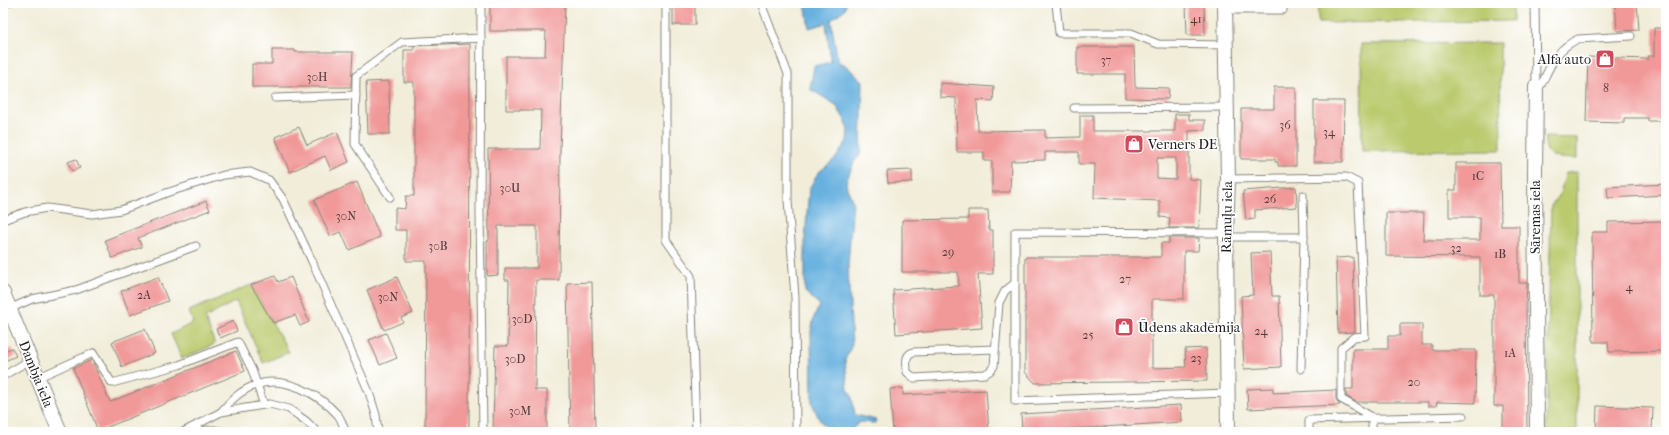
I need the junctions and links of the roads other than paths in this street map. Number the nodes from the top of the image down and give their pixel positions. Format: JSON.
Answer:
{"nodes":[{"id":1,"x":481,"y":3,"type":"edge"},
{"id":2,"x":666,"y":3,"type":"edge"},
{"id":3,"x":761,"y":3,"type":"edge"},
{"id":4,"x":1056,"y":3,"type":"edge"},
{"id":5,"x":1283,"y":3,"type":"edge"},
{"id":6,"x":1535,"y":3,"type":"edge"},
{"id":7,"x":1226,"y":7,"type":"edge"},
{"id":8,"x":1631,"y":36,"type":"dead end"},
{"id":9,"x":481,"y":38,"type":"junction"},
{"id":10,"x":1226,"y":45,"type":"junction"},
{"id":11,"x":1536,"y":86,"type":"junction"},
{"id":12,"x":356,"y":95,"type":"junction"},
{"id":13,"x":275,"y":98,"type":"dead end"},
{"id":14,"x":1227,"y":107,"type":"junction"},
{"id":15,"x":1074,"y":108,"type":"dead end"},
{"id":16,"x":1228,"y":179,"type":"junction"},
{"id":17,"x":1303,"y":196,"type":"dead end"},
{"id":18,"x":390,"y":197,"type":"dead end"},
{"id":19,"x":3,"y":220,"type":"edge"},
{"id":20,"x":1226,"y":235,"type":"junction"},
{"id":21,"x":1304,"y":237,"type":"junction"},
{"id":22,"x":196,"y":246,"type":"dead end"},
{"id":23,"x":1015,"y":283,"type":"junction"},
{"id":24,"x":3,"y":293,"type":"edge"},
{"id":25,"x":10,"y":309,"type":"junction"},
{"id":26,"x":995,"y":350,"type":"junction"},
{"id":27,"x":30,"y":360,"type":"junction"},
{"id":28,"x":1301,"y":369,"type":"dead end"},
{"id":29,"x":3,"y":376,"type":"edge"},
{"id":30,"x":37,"y":378,"type":"junction"},
{"id":31,"x":257,"y":384,"type":"junction"},
{"id":32,"x":1227,"y":393,"type":"junction"},
{"id":33,"x":264,"y":405,"type":"junction"},
{"id":34,"x":221,"y":412,"type":"junction"},
{"id":35,"x":1463,"y":416,"type":"dead end"},
{"id":36,"x":1372,"y":418,"type":"junction"},
{"id":37,"x":185,"y":431,"type":"edge"},
{"id":38,"x":60,"y":432,"type":"edge"},
{"id":39,"x":224,"y":432,"type":"edge"},
{"id":40,"x":317,"y":432,"type":"edge"},
{"id":41,"x":346,"y":432,"type":"edge"},
{"id":42,"x":378,"y":432,"type":"edge"},
{"id":43,"x":483,"y":432,"type":"edge"},
{"id":44,"x":696,"y":432,"type":"edge"},
{"id":45,"x":796,"y":432,"type":"edge"},
{"id":46,"x":1228,"y":432,"type":"edge"},
{"id":47,"x":1309,"y":432,"type":"edge"},
{"id":48,"x":1372,"y":432,"type":"edge"},
{"id":49,"x":1537,"y":432,"type":"edge"}],
"edges":[{"from":1,"to":9,"type":"lane"},
{"from":2,"to":44,"type":"lane"},
{"from":3,"to":45,"type":"lane"},
{"from":4,"to":10,"type":"lane"},
{"from":5,"to":7,"type":"lane"},
{"from":6,"to":11,"type":"lane","name":"Sāremas iela"},
{"from":7,"to":10,"type":"street","name":"Rāmuļu iela"},
{"from":8,"to":11,"type":"lane"},
{"from":9,"to":12,"type":"lane"},
{"from":9,"to":43,"type":"lane"},
{"from":10,"to":14,"type":"street","name":"Rāmuļu iela"},
{"from":11,"to":49,"type":"street","name":"Sāremas iela"},
{"from":12,"to":13,"type":"lane"},
{"from":12,"to":18,"type":"lane"},
{"from":14,"to":15,"type":"lane"},
{"from":14,"to":16,"type":"street","name":"Rāmuļu iela"},
{"from":16,"to":20,"type":"street","name":"Rāmuļu iela"},
{"from":16,"to":36,"type":"lane"},
{"from":17,"to":21,"type":"lane"},
{"from":19,"to":42,"type":"lane"},
{"from":20,"to":21,"type":"lane"},
{"from":20,"to":23,"type":"lane"},
{"from":20,"to":32,"type":"street","name":"Rāmuļu iela"},
{"from":21,"to":28,"type":"lane"},
{"from":22,"to":25,"type":"lane"},
{"from":23,"to":26,"type":"lane"},
{"from":23,"to":32,"type":"lane"},
{"from":24,"to":25,"type":"street","name":"Dambja iela"},
{"from":25,"to":27,"type":"street","name":"Dambja iela"},
{"from":26,"to":26,"type":"lane"},
{"from":27,"to":29,"type":"lane"},
{"from":27,"to":30,"type":"street","name":"Dambja iela"},
{"from":30,"to":31,"type":"lane"},
{"from":30,"to":38,"type":"street","name":"Dambja iela"},
{"from":31,"to":33,"type":"lane"},
{"from":31,"to":34,"type":"lane"},
{"from":31,"to":41,"type":"lane"},
{"from":32,"to":46,"type":"street","name":"Rāmuļu iela"},
{"from":33,"to":34,"type":"lane"},
{"from":33,"to":40,"type":"lane"},
{"from":34,"to":37,"type":"lane"},
{"from":35,"to":36,"type":"lane"},
{"from":36,"to":47,"type":"lane"},
{"from":36,"to":48,"type":"lane"},
{"from":37,"to":39,"type":"lane"}]}
